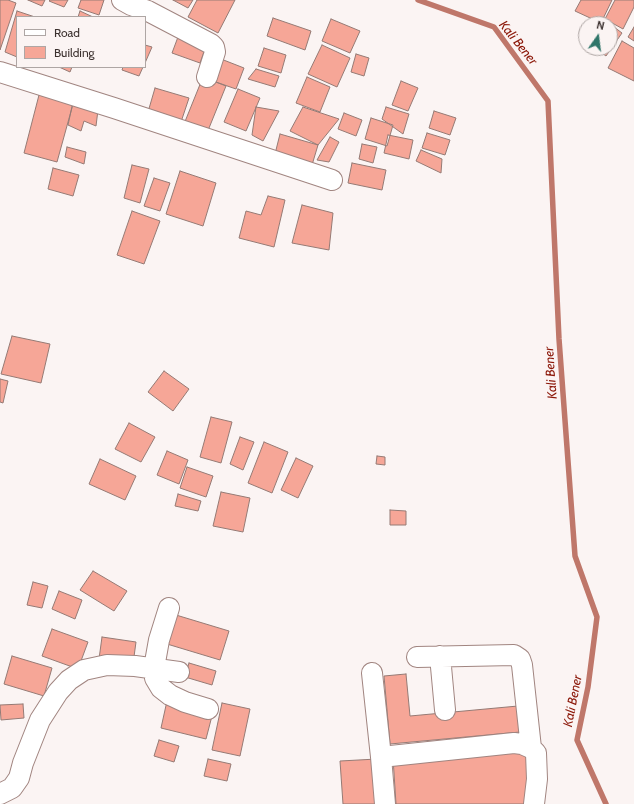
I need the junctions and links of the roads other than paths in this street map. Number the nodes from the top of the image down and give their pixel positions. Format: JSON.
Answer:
{"nodes":[{"id":1,"x":122,"y":0,"type":"edge"},
{"id":2,"x":0,"y":72,"type":"edge"},
{"id":3,"x":207,"y":77,"type":"dead end"},
{"id":4,"x":332,"y":180,"type":"dead end"},
{"id":5,"x":169,"y":608,"type":"dead end"},
{"id":6,"x":440,"y":656,"type":"junction"},
{"id":7,"x":417,"y":657,"type":"dead end"},
{"id":8,"x":154,"y":668,"type":"junction"},
{"id":9,"x":179,"y":672,"type":"dead end"},
{"id":10,"x":372,"y":673,"type":"dead end"},
{"id":11,"x":208,"y":709,"type":"dead end"},
{"id":12,"x":445,"y":710,"type":"dead end"},
{"id":13,"x":531,"y":748,"type":"junction"},
{"id":14,"x":381,"y":757,"type":"junction"},
{"id":15,"x":0,"y":794,"type":"edge"},
{"id":16,"x":384,"y":804,"type":"edge"},
{"id":17,"x":534,"y":804,"type":"edge"}],
"edges":[{"from":1,"to":3,"type":"street"},
{"from":2,"to":4,"type":"street"},
{"from":5,"to":8,"type":"street"},
{"from":6,"to":7,"type":"street"},
{"from":6,"to":12,"type":"street"},
{"from":6,"to":13,"type":"street"},
{"from":8,"to":9,"type":"street"},
{"from":8,"to":11,"type":"street"},
{"from":8,"to":15,"type":"street"},
{"from":10,"to":14,"type":"street"},
{"from":13,"to":14,"type":"street"},
{"from":13,"to":17,"type":"street"},
{"from":14,"to":16,"type":"street"}]}
